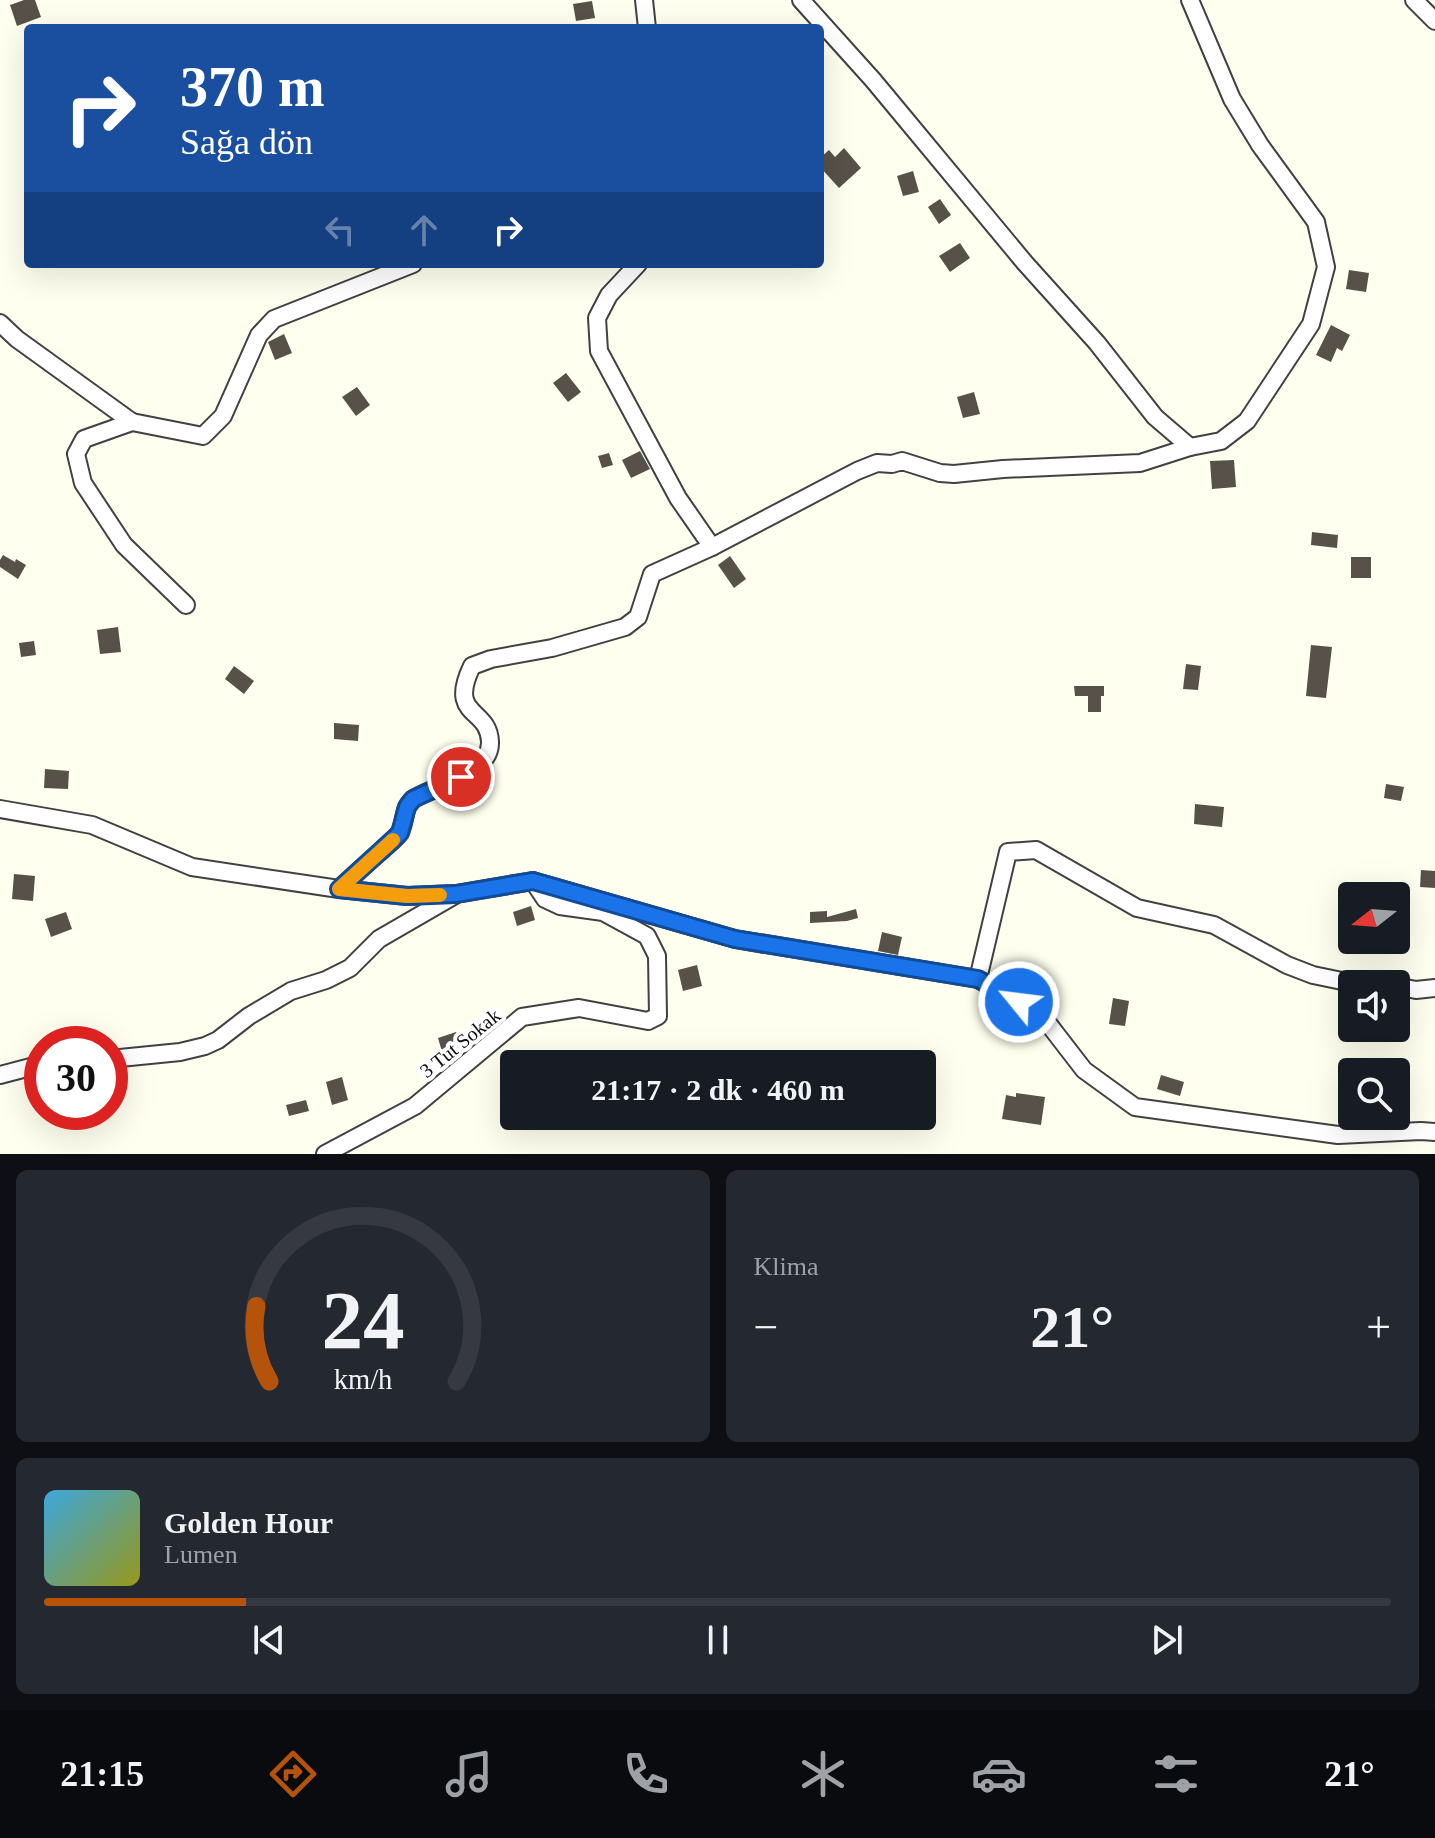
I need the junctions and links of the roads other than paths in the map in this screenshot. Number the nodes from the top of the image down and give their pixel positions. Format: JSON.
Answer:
{"nodes":[{"id":1,"x":644,"y":0,"type":"edge"},
{"id":2,"x":801,"y":0,"type":"edge"},
{"id":3,"x":1190,"y":0,"type":"edge"},
{"id":4,"x":1414,"y":0,"type":"edge"},
{"id":5,"x":1435,"y":21,"type":"edge"},
{"id":6,"x":647,"y":24,"type":"edge"},
{"id":7,"x":823,"y":24,"type":"edge"},
{"id":8,"x":824,"y":26,"type":"edge"},
{"id":9,"x":403,"y":268,"type":"edge"},
{"id":10,"x":634,"y":268,"type":"edge"},
{"id":11,"x":0,"y":323,"type":"edge"},
{"id":12,"x":132,"y":422,"type":"junction"},
{"id":13,"x":1190,"y":447,"type":"junction"},
{"id":14,"x":712,"y":547,"type":"junction"},
{"id":15,"x":186,"y":605,"type":"dead end"},
{"id":16,"x":0,"y":809,"type":"edge"},
{"id":17,"x":533,"y":881,"type":"junction"},
{"id":18,"x":339,"y":889,"type":"junction"},
{"id":19,"x":456,"y":894,"type":"junction"},
{"id":20,"x":978,"y":979,"type":"junction"},
{"id":21,"x":1338,"y":980,"type":"edge"},
{"id":22,"x":1435,"y":988,"type":"edge"},
{"id":23,"x":1410,"y":989,"type":"edge"},
{"id":24,"x":128,"y":1057,"type":"edge"},
{"id":25,"x":24,"y":1069,"type":"edge"},
{"id":26,"x":0,"y":1075,"type":"edge"},
{"id":27,"x":1435,"y":1132,"type":"edge"},
{"id":28,"x":325,"y":1154,"type":"edge"}],
"edges":[{"from":1,"to":6,"type":"street"},
{"from":2,"to":7,"type":"street"},
{"from":3,"to":13,"type":"street"},
{"from":4,"to":5,"type":"street"},
{"from":8,"to":13,"type":"street"},
{"from":9,"to":12,"type":"street"},
{"from":10,"to":14,"type":"street"},
{"from":11,"to":12,"type":"street"},
{"from":12,"to":15,"type":"street"},
{"from":13,"to":14,"type":"street"},
{"from":14,"to":18,"type":"street"},
{"from":16,"to":18,"type":"street"},
{"from":17,"to":19,"type":"street"},
{"from":17,"to":20,"type":"street"},
{"from":17,"to":28,"type":"street","name":"3 Tut Sokak"},
{"from":18,"to":19,"type":"street"},
{"from":19,"to":24,"type":"street"},
{"from":20,"to":21,"type":"street"},
{"from":20,"to":27,"type":"street"},
{"from":22,"to":23,"type":"street"},
{"from":25,"to":26,"type":"street"}]}
